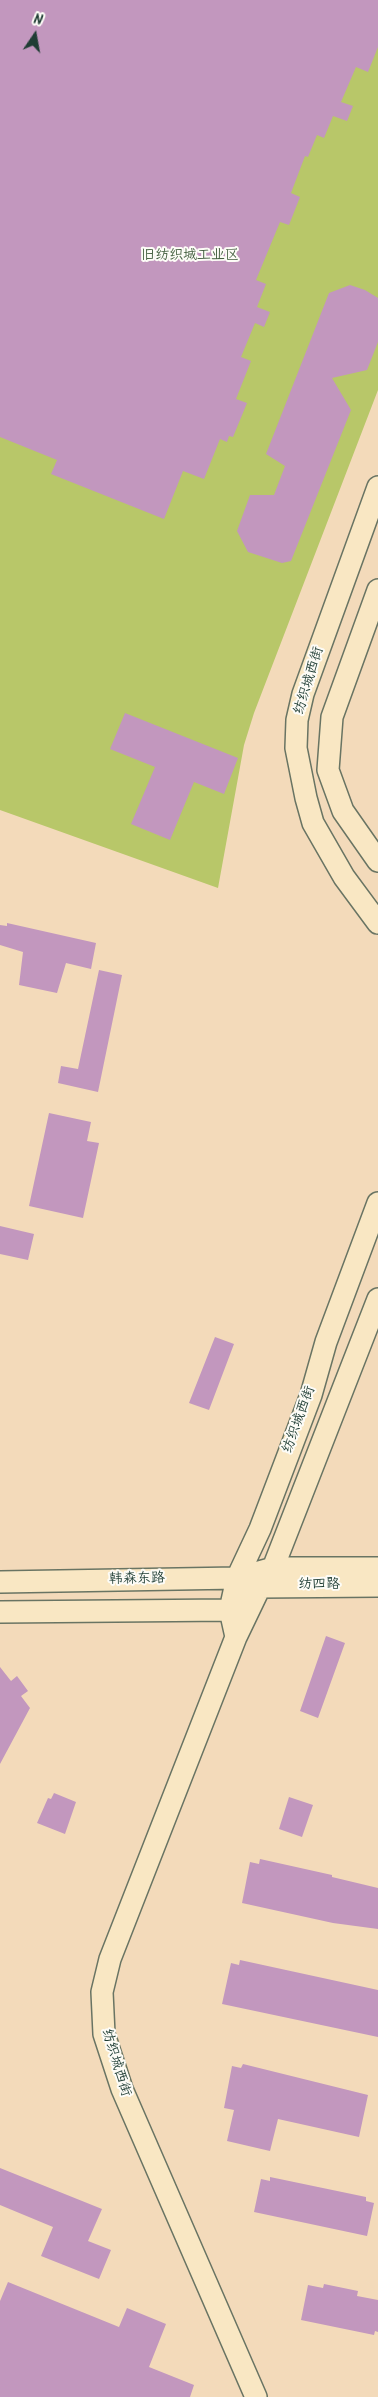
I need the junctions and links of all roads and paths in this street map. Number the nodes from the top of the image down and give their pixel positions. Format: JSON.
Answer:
{"nodes":[{"id":1,"x":378,"y":487,"type":"edge"},
{"id":2,"x":378,"y":590,"type":"edge"},
{"id":3,"x":378,"y":861,"type":"edge"},
{"id":4,"x":378,"y":923,"type":"edge"},
{"id":5,"x":378,"y":1203,"type":"edge"},
{"id":6,"x":378,"y":1299,"type":"edge"},
{"id":7,"x":273,"y":1568,"type":"junction"},
{"id":8,"x":378,"y":1568,"type":"edge"},
{"id":9,"x":238,"y":1578,"type":"junction"},
{"id":10,"x":0,"y":1582,"type":"edge"},
{"id":11,"x":378,"y":1586,"type":"edge"},
{"id":12,"x":260,"y":1587,"type":"junction"},
{"id":13,"x":230,"y":1610,"type":"junction"},
{"id":14,"x":0,"y":1612,"type":"edge"},
{"id":15,"x":236,"y":1637,"type":"junction"},
{"id":16,"x":256,"y":2397,"type":"edge"}],
"edges":[{"from":1,"to":4,"type":"main road","name":"纺织城西街"},
{"from":2,"to":3,"type":"main road"},
{"from":5,"to":9,"type":"main road","name":"纺织城西街"},
{"from":6,"to":7,"type":"main road","name":"纺织城西街"},
{"from":7,"to":8,"type":"main road","name":"纺四路"},
{"from":7,"to":9,"type":"main road","name":"韩森东路"},
{"from":7,"to":12,"type":"main road","name":"纺织城西街"},
{"from":9,"to":10,"type":"main road","name":"韩森东路"},
{"from":9,"to":13,"type":"main road","name":"纺织城西街"},
{"from":11,"to":12,"type":"main road","name":"纺四路"},
{"from":12,"to":13,"type":"main road"},
{"from":12,"to":15,"type":"main road","name":"纺织城西街"},
{"from":13,"to":14,"type":"main road"},
{"from":13,"to":15,"type":"main road","name":"纺织城西街"},
{"from":15,"to":16,"type":"main road","name":"纺织城西街"}]}
